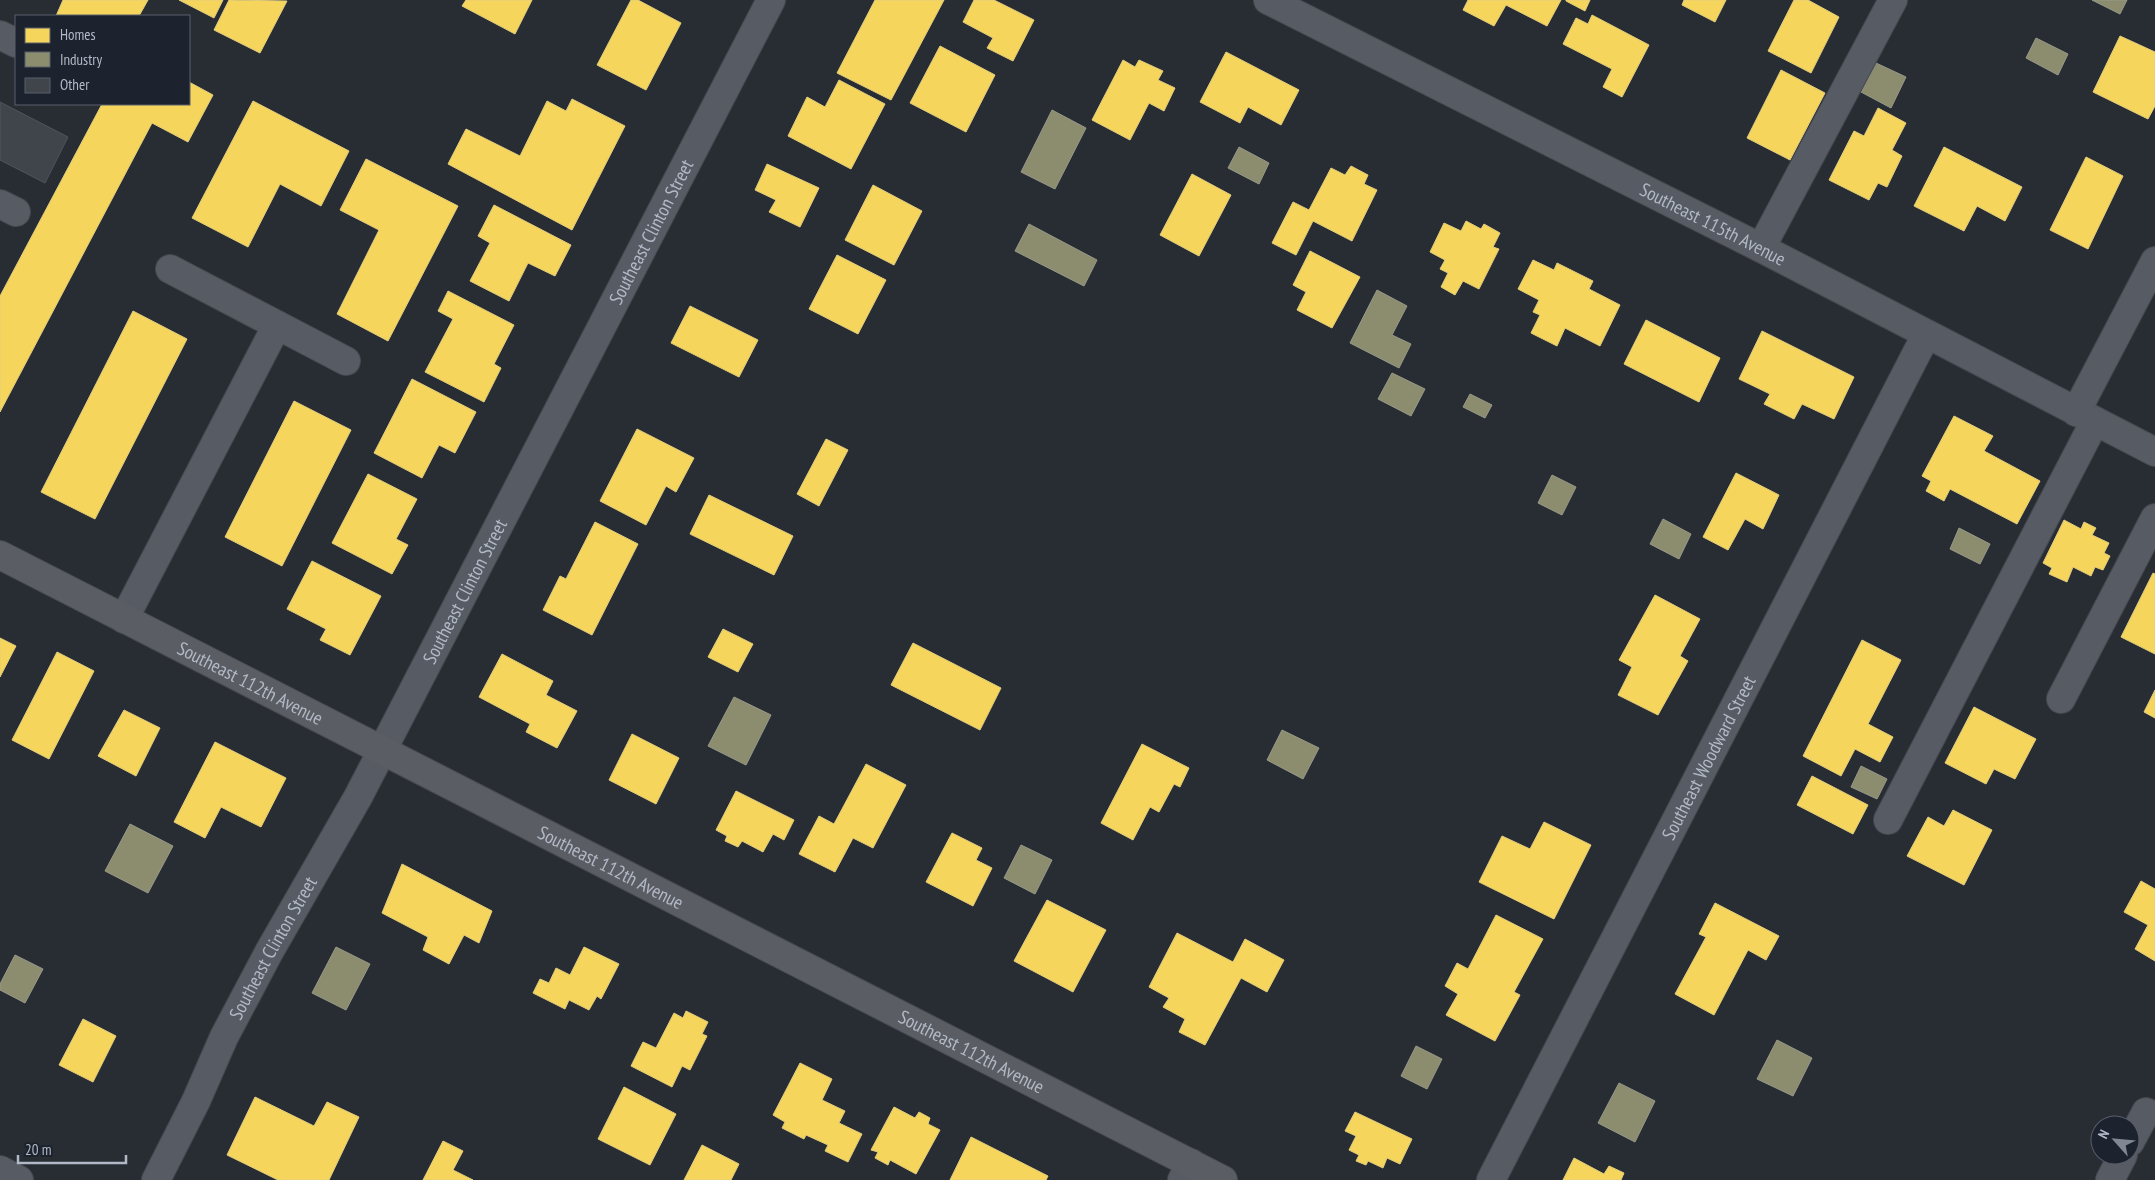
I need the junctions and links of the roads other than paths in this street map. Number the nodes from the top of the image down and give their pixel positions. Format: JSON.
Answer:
{"nodes":[{"id":1,"x":771,"y":0,"type":"edge"},
{"id":2,"x":1268,"y":0,"type":"edge"},
{"id":3,"x":1893,"y":0,"type":"edge"},
{"id":4,"x":0,"y":35,"type":"edge"},
{"id":5,"x":15,"y":42,"type":"edge"},
{"id":6,"x":1761,"y":248,"type":"junction"},
{"id":7,"x":2155,"y":261,"type":"edge"},
{"id":8,"x":170,"y":269,"type":"dead end"},
{"id":9,"x":277,"y":325,"type":"junction"},
{"id":10,"x":1926,"y":335,"type":"junction"},
{"id":11,"x":346,"y":361,"type":"dead end"},
{"id":12,"x":2086,"y":417,"type":"junction"},
{"id":13,"x":2155,"y":452,"type":"edge"},
{"id":14,"x":2155,"y":518,"type":"edge"},
{"id":15,"x":0,"y":555,"type":"edge"},
{"id":16,"x":124,"y":618,"type":"junction"},
{"id":17,"x":2061,"y":699,"type":"dead end"},
{"id":18,"x":382,"y":750,"type":"junction"},
{"id":19,"x":1888,"y":820,"type":"dead end"},
{"id":20,"x":2146,"y":1112,"type":"dead end"},
{"id":21,"x":2140,"y":1123,"type":"edge"},
{"id":22,"x":2118,"y":1165,"type":"edge"},
{"id":23,"x":0,"y":1170,"type":"edge"},
{"id":24,"x":1186,"y":1172,"type":"edge"},
{"id":25,"x":19,"y":1180,"type":"edge"},
{"id":26,"x":156,"y":1180,"type":"edge"},
{"id":27,"x":1223,"y":1180,"type":"edge"},
{"id":28,"x":1490,"y":1180,"type":"edge"},
{"id":29,"x":2110,"y":1180,"type":"edge"}],
"edges":[{"from":1,"to":18,"type":"street","name":"Southeast Clinton Street"},
{"from":2,"to":6,"type":"street","name":"Southeast 115th Avenue"},
{"from":3,"to":6,"type":"street"},
{"from":4,"to":5,"type":"street"},
{"from":6,"to":10,"type":"street","name":"Southeast 115th Avenue"},
{"from":7,"to":12,"type":"street"},
{"from":8,"to":9,"type":"street"},
{"from":9,"to":11,"type":"street"},
{"from":9,"to":16,"type":"street"},
{"from":10,"to":12,"type":"street","name":"Southeast 115th Avenue"},
{"from":10,"to":28,"type":"street","name":"Southeast Woodward Street"},
{"from":12,"to":13,"type":"street","name":"Southeast 115th Avenue"},
{"from":12,"to":19,"type":"street"},
{"from":14,"to":17,"type":"street"},
{"from":15,"to":16,"type":"main road","name":"Southeast 112th Avenue"},
{"from":16,"to":18,"type":"main road","name":"Southeast 112th Avenue"},
{"from":18,"to":24,"type":"main road","name":"Southeast 112th Avenue"},
{"from":18,"to":26,"type":"street","name":"Southeast Clinton Street"},
{"from":20,"to":21,"type":"street"},
{"from":22,"to":29,"type":"street"},
{"from":23,"to":25,"type":"street"},
{"from":24,"to":27,"type":"main road","name":"Southeast 112th Avenue"}]}
